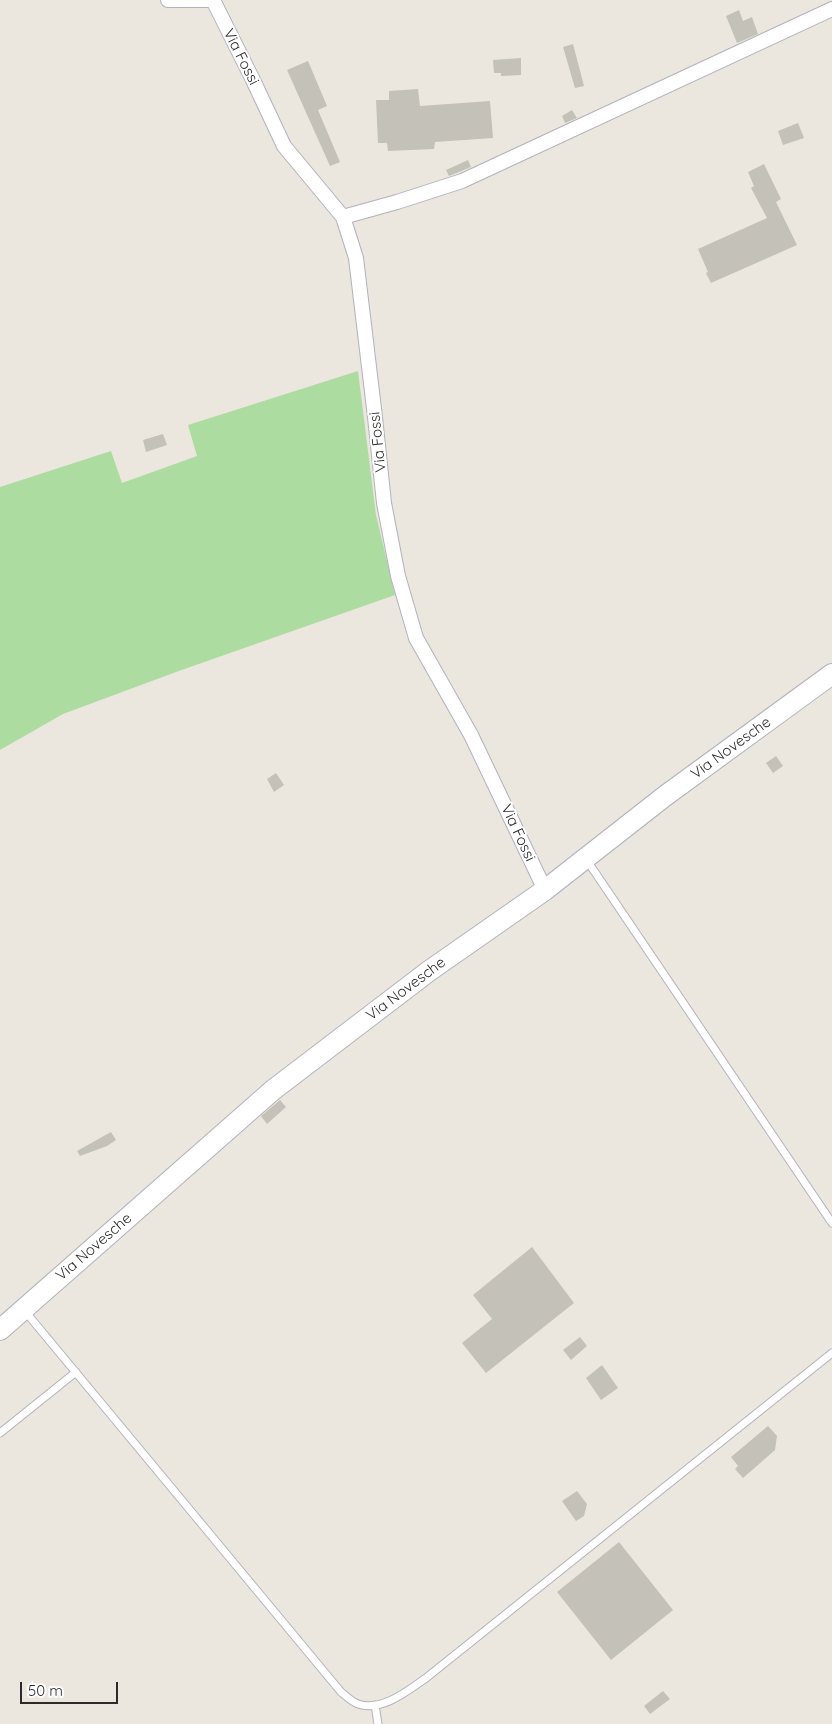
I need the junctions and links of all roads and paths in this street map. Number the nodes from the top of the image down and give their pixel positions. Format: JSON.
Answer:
{"nodes":[{"id":1,"x":168,"y":0,"type":"edge"},
{"id":2,"x":213,"y":0,"type":"edge"},
{"id":3,"x":832,"y":9,"type":"edge"},
{"id":4,"x":343,"y":217,"type":"junction"},
{"id":5,"x":832,"y":674,"type":"edge"},
{"id":6,"x":585,"y":858,"type":"junction"},
{"id":7,"x":545,"y":890,"type":"junction"},
{"id":8,"x":832,"y":1223,"type":"edge"},
{"id":9,"x":23,"y":1310,"type":"junction"},
{"id":10,"x":0,"y":1330,"type":"edge"},
{"id":11,"x":832,"y":1353,"type":"edge"},
{"id":12,"x":76,"y":1372,"type":"junction"},
{"id":13,"x":0,"y":1433,"type":"edge"},
{"id":14,"x":375,"y":1705,"type":"junction"},
{"id":15,"x":378,"y":1724,"type":"edge"}],
"edges":[{"from":1,"to":2,"type":"street"},
{"from":2,"to":4,"type":"street","name":"Via Fossi"},
{"from":3,"to":4,"type":"street"},
{"from":4,"to":7,"type":"street","name":"Via Fossi"},
{"from":5,"to":6,"type":"street","name":"Via Novesche"},
{"from":6,"to":7,"type":"street","name":"Via Novesche"},
{"from":6,"to":8,"type":"lane"},
{"from":7,"to":9,"type":"street","name":"Via Novesche"},
{"from":9,"to":10,"type":"street","name":"Via Novesche"},
{"from":9,"to":12,"type":"lane"},
{"from":11,"to":14,"type":"lane"},
{"from":12,"to":13,"type":"lane"},
{"from":12,"to":14,"type":"lane"},
{"from":14,"to":15,"type":"lane"}]}
